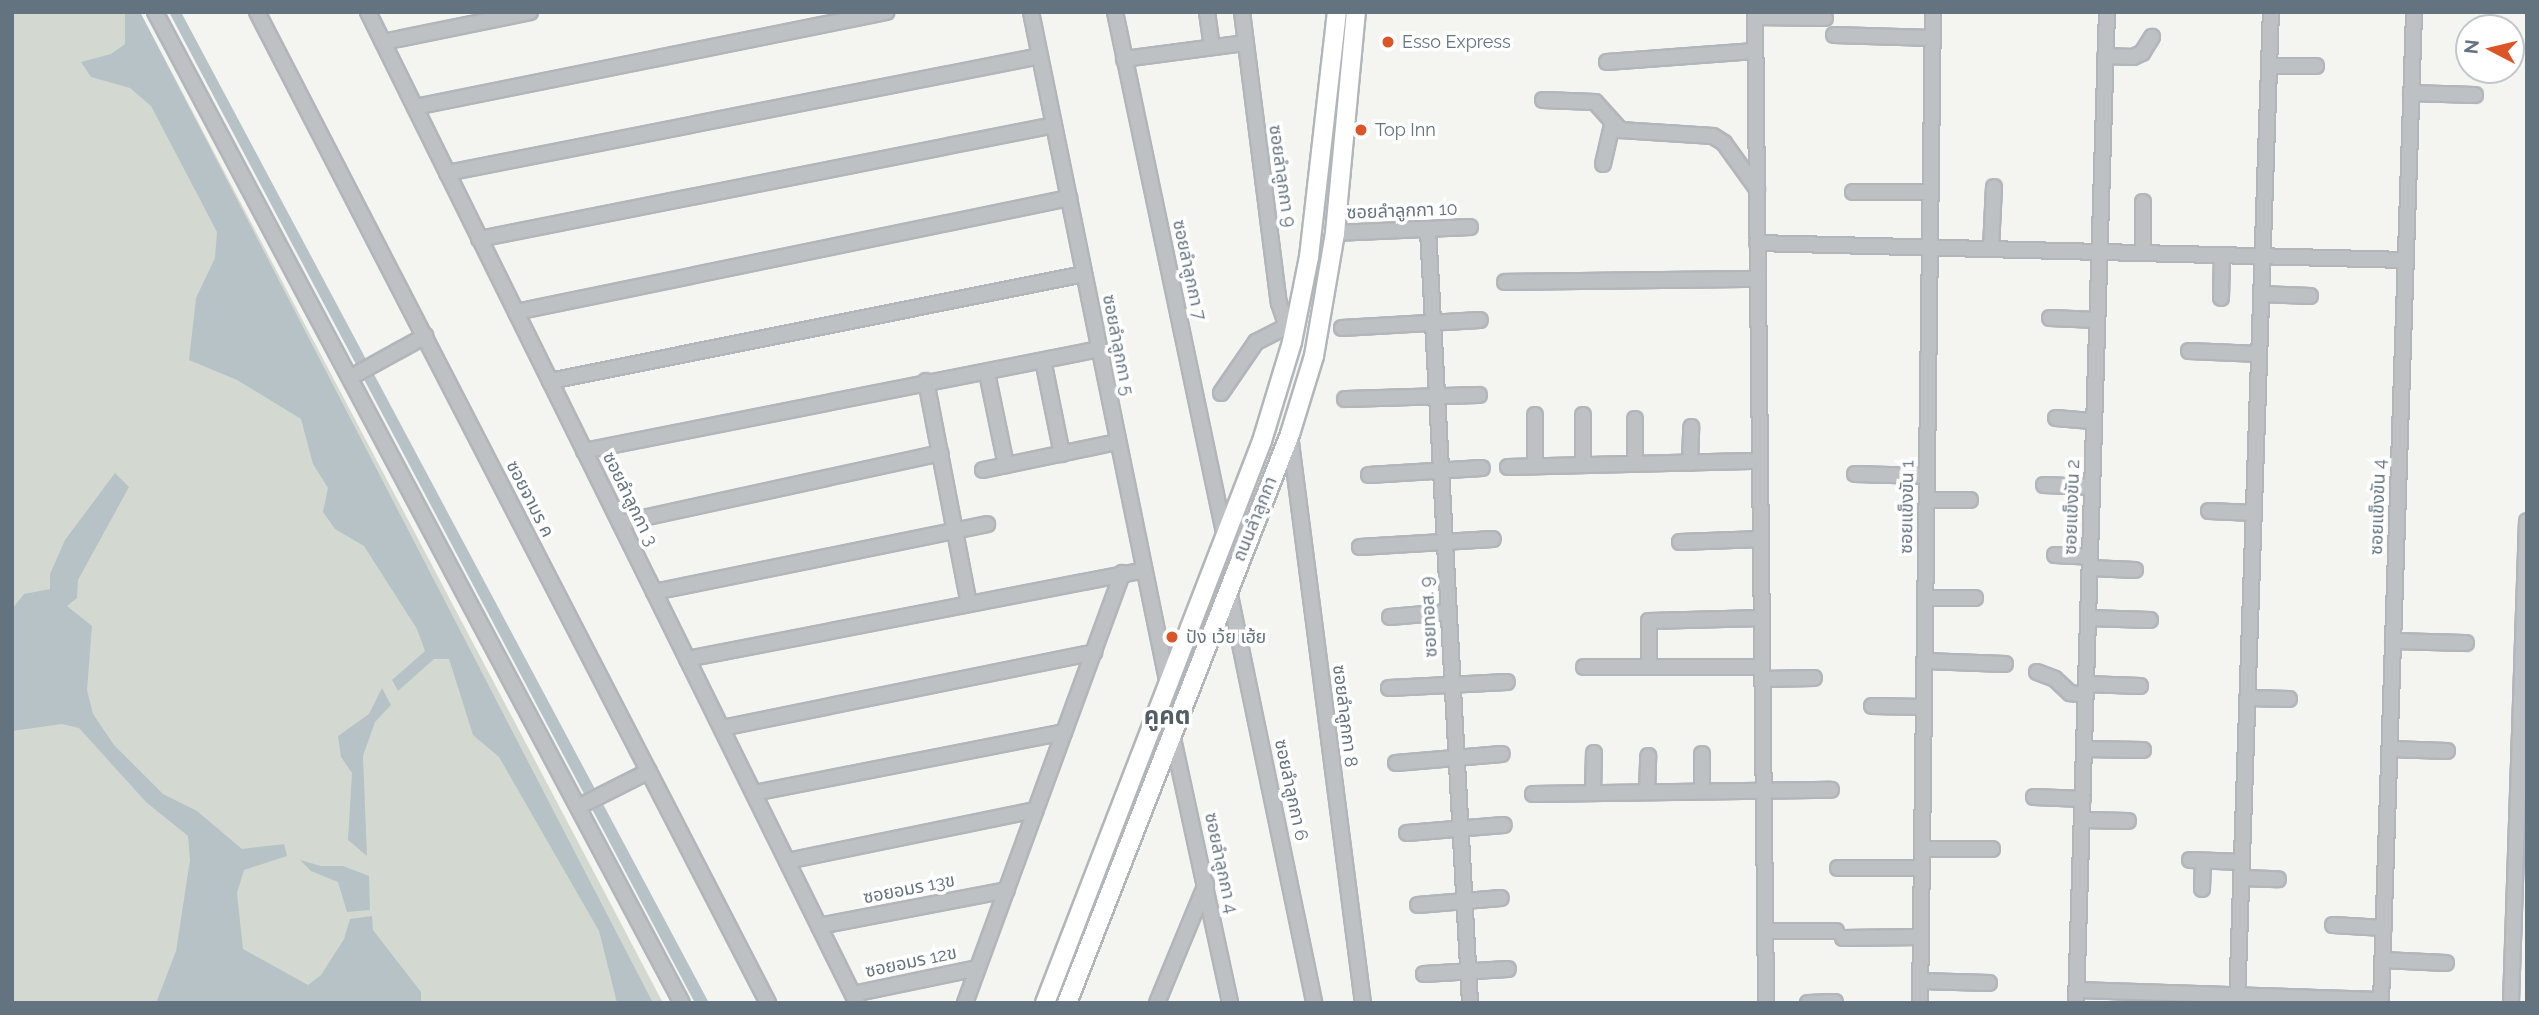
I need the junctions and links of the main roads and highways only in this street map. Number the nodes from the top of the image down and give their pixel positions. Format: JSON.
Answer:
{"nodes":[{"id":1,"x":1337,"y":12,"type":"edge"},
{"id":2,"x":1356,"y":12,"type":"edge"},
{"id":3,"x":1322,"y":144,"type":"junction"},
{"id":4,"x":1343,"y":145,"type":"junction"},
{"id":5,"x":1045,"y":1003,"type":"edge"},
{"id":6,"x":1067,"y":1003,"type":"edge"}],
"edges":[{"from":1,"to":3,"type":"main road","name":"ถนนลำลูกกา"},
{"from":2,"to":4,"type":"main road","name":"ถนนลำลูกกา"},
{"from":3,"to":4,"type":"main road"},
{"from":3,"to":5,"type":"main road","name":"ถนนลำลูกกา"},
{"from":4,"to":6,"type":"main road","name":"ถนนลำลูกกา"}]}
